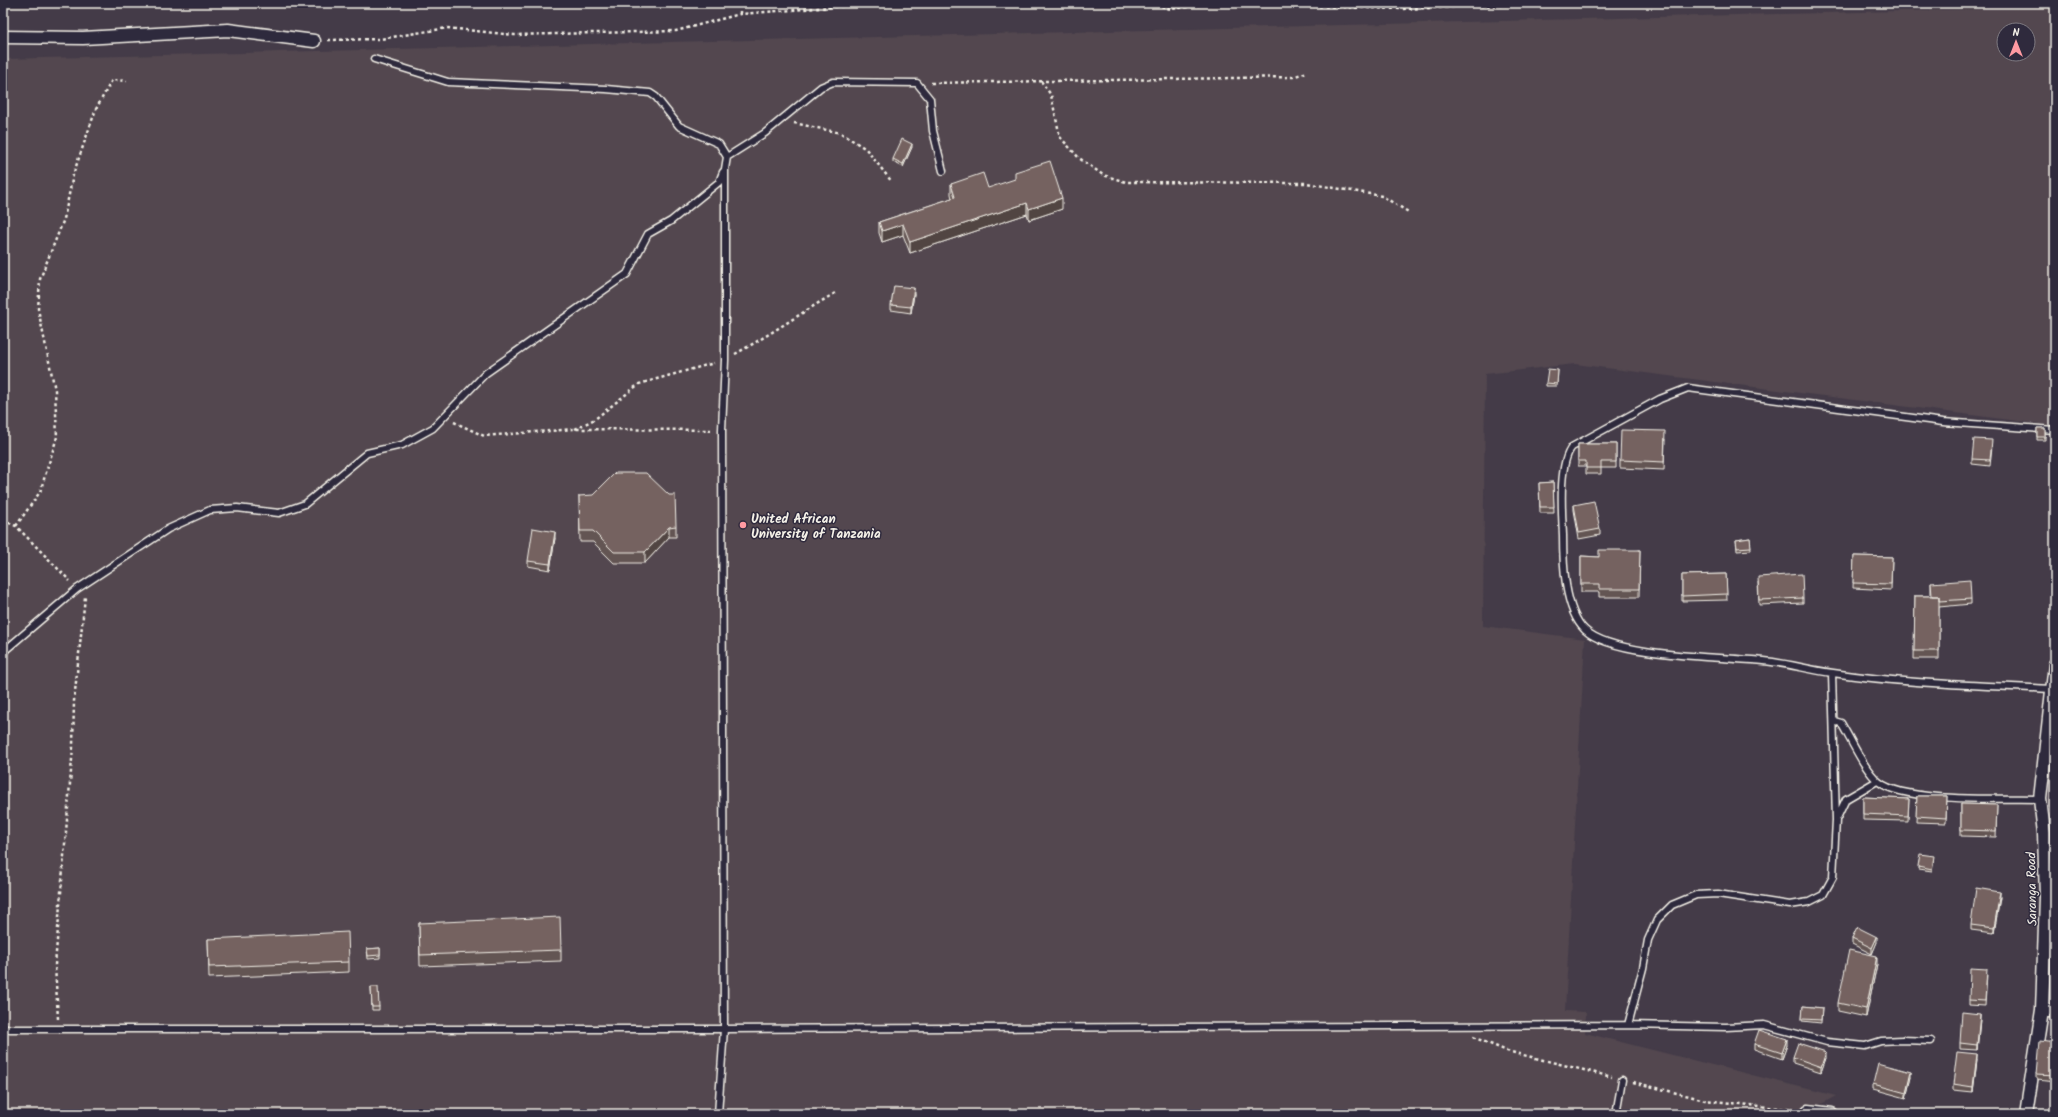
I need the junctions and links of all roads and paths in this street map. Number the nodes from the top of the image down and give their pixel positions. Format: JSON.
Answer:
{"nodes":[{"id":1,"x":740,"y":3,"type":"edge"},
{"id":2,"x":883,"y":3,"type":"edge"},
{"id":3,"x":1150,"y":3,"type":"edge"},
{"id":4,"x":1217,"y":3,"type":"edge"},
{"id":5,"x":1223,"y":3,"type":"edge"},
{"id":6,"x":1358,"y":3,"type":"edge"},
{"id":7,"x":1554,"y":3,"type":"edge"},
{"id":8,"x":1354,"y":8,"type":"junction"},
{"id":9,"x":740,"y":14,"type":"junction"},
{"id":10,"x":3,"y":37,"type":"edge"},
{"id":11,"x":314,"y":41,"type":"joint"},
{"id":12,"x":374,"y":59,"type":"dead end"},
{"id":13,"x":1307,"y":72,"type":"dead end"},
{"id":14,"x":127,"y":80,"type":"dead end"},
{"id":15,"x":1041,"y":81,"type":"junction"},
{"id":16,"x":917,"y":83,"type":"junction"},
{"id":17,"x":780,"y":119,"type":"junction"},
{"id":18,"x":727,"y":157,"type":"junction"},
{"id":19,"x":725,"y":169,"type":"junction"},
{"id":20,"x":943,"y":171,"type":"dead end"},
{"id":21,"x":892,"y":182,"type":"dead end"},
{"id":22,"x":1410,"y":213,"type":"dead end"},
{"id":23,"x":837,"y":292,"type":"dead end"},
{"id":24,"x":725,"y":360,"type":"junction"},
{"id":25,"x":446,"y":415,"type":"junction"},
{"id":26,"x":575,"y":428,"type":"junction"},
{"id":27,"x":722,"y":430,"type":"junction"},
{"id":28,"x":2055,"y":430,"type":"edge"},
{"id":29,"x":3,"y":520,"type":"edge"},
{"id":30,"x":16,"y":526,"type":"junction"},
{"id":31,"x":87,"y":583,"type":"junction"},
{"id":32,"x":77,"y":589,"type":"junction"},
{"id":33,"x":3,"y":652,"type":"edge"},
{"id":34,"x":2055,"y":664,"type":"edge"},
{"id":35,"x":1832,"y":673,"type":"junction"},
{"id":36,"x":2052,"y":688,"type":"junction"},
{"id":37,"x":1834,"y":721,"type":"junction"},
{"id":38,"x":1877,"y":781,"type":"junction"},
{"id":39,"x":2040,"y":799,"type":"junction"},
{"id":40,"x":1836,"y":820,"type":"junction"},
{"id":41,"x":2042,"y":1010,"type":"junction"},
{"id":42,"x":2055,"y":1010,"type":"edge"},
{"id":43,"x":1628,"y":1025,"type":"junction"},
{"id":44,"x":1447,"y":1026,"type":"junction"},
{"id":45,"x":3,"y":1029,"type":"edge"},
{"id":46,"x":724,"y":1029,"type":"junction"},
{"id":47,"x":59,"y":1030,"type":"junction"},
{"id":48,"x":1931,"y":1041,"type":"dead end"},
{"id":49,"x":1622,"y":1080,"type":"junction"},
{"id":50,"x":1808,"y":1111,"type":"joint"},
{"id":51,"x":718,"y":1114,"type":"edge"},
{"id":52,"x":1616,"y":1114,"type":"edge"},
{"id":53,"x":1832,"y":1114,"type":"edge"},
{"id":54,"x":2026,"y":1114,"type":"edge"}],
"edges":[{"from":1,"to":9,"type":"path"},
{"from":2,"to":9,"type":"path"},
{"from":3,"to":4,"type":"path"},
{"from":5,"to":8,"type":"path"},
{"from":6,"to":8,"type":"path"},
{"from":7,"to":8,"type":"path"},
{"from":9,"to":11,"type":"path"},
{"from":10,"to":11,"type":"street"},
{"from":12,"to":18,"type":"lane"},
{"from":13,"to":15,"type":"path"},
{"from":14,"to":30,"type":"path"},
{"from":15,"to":16,"type":"path"},
{"from":15,"to":22,"type":"path"},
{"from":16,"to":17,"type":"lane"},
{"from":16,"to":20,"type":"lane"},
{"from":17,"to":18,"type":"lane"},
{"from":17,"to":21,"type":"path"},
{"from":18,"to":19,"type":"lane"},
{"from":19,"to":24,"type":"lane"},
{"from":19,"to":25,"type":"lane"},
{"from":23,"to":24,"type":"path"},
{"from":24,"to":26,"type":"path"},
{"from":24,"to":27,"type":"lane"},
{"from":25,"to":26,"type":"path"},
{"from":25,"to":31,"type":"lane"},
{"from":26,"to":27,"type":"path"},
{"from":27,"to":46,"type":"lane"},
{"from":28,"to":35,"type":"lane"},
{"from":29,"to":30,"type":"path"},
{"from":30,"to":32,"type":"path"},
{"from":31,"to":32,"type":"lane"},
{"from":31,"to":47,"type":"path"},
{"from":32,"to":33,"type":"lane"},
{"from":34,"to":36,"type":"street","name":"Saranga Road"},
{"from":35,"to":36,"type":"lane"},
{"from":35,"to":37,"type":"lane"},
{"from":36,"to":39,"type":"street","name":"Saranga Road"},
{"from":37,"to":38,"type":"lane"},
{"from":37,"to":40,"type":"lane"},
{"from":38,"to":39,"type":"lane"},
{"from":38,"to":40,"type":"lane"},
{"from":39,"to":41,"type":"street","name":"Saranga Road"},
{"from":40,"to":43,"type":"lane"},
{"from":41,"to":42,"type":"street"},
{"from":41,"to":54,"type":"street","name":"Saranga Road"},
{"from":43,"to":44,"type":"lane"},
{"from":43,"to":48,"type":"lane"},
{"from":44,"to":46,"type":"lane"},
{"from":44,"to":49,"type":"path"},
{"from":45,"to":47,"type":"lane"},
{"from":46,"to":47,"type":"lane"},
{"from":46,"to":51,"type":"lane"},
{"from":49,"to":50,"type":"path"},
{"from":49,"to":52,"type":"lane"},
{"from":50,"to":53,"type":"street"}]}
